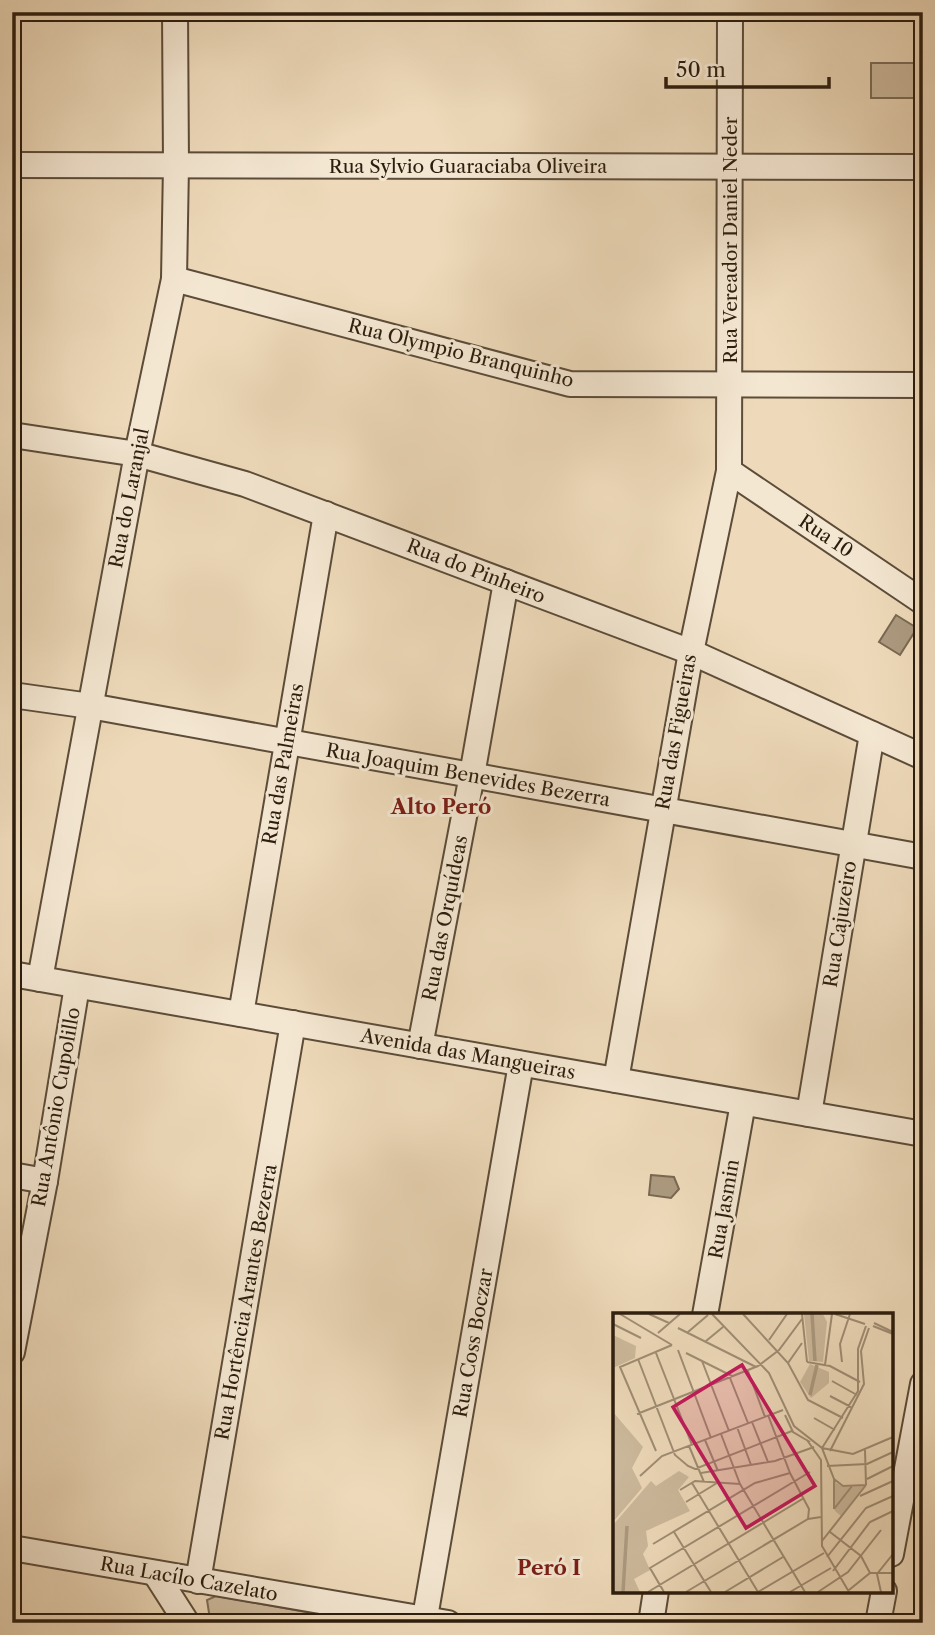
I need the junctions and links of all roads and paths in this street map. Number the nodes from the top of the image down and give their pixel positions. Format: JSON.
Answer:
{"nodes":[{"id":1,"x":175,"y":12,"type":"edge"},
{"id":2,"x":730,"y":12,"type":"edge"},
{"id":3,"x":12,"y":165,"type":"edge"},
{"id":4,"x":176,"y":165,"type":"junction"},
{"id":5,"x":730,"y":166,"type":"junction"},
{"id":6,"x":923,"y":167,"type":"edge"},
{"id":7,"x":174,"y":279,"type":"junction"},
{"id":8,"x":730,"y":384,"type":"junction"},
{"id":9,"x":923,"y":385,"type":"edge"},
{"id":10,"x":12,"y":435,"type":"edge"},
{"id":11,"x":137,"y":454,"type":"junction"},
{"id":12,"x":729,"y":471,"type":"junction"},
{"id":13,"x":326,"y":514,"type":"junction"},
{"id":14,"x":506,"y":582,"type":"junction"},
{"id":15,"x":923,"y":601,"type":"edge"},
{"id":16,"x":691,"y":652,"type":"junction"},
{"id":17,"x":12,"y":695,"type":"edge"},
{"id":18,"x":90,"y":706,"type":"junction"},
{"id":19,"x":872,"y":734,"type":"junction"},
{"id":20,"x":286,"y":742,"type":"junction"},
{"id":21,"x":923,"y":757,"type":"edge"},
{"id":22,"x":472,"y":775,"type":"junction"},
{"id":23,"x":662,"y":810,"type":"junction"},
{"id":24,"x":853,"y":845,"type":"junction"},
{"id":25,"x":923,"y":858,"type":"edge"},
{"id":26,"x":12,"y":975,"type":"edge"},
{"id":27,"x":40,"y":979,"type":"junction"},
{"id":28,"x":77,"y":986,"type":"junction"},
{"id":29,"x":241,"y":1014,"type":"junction"},
{"id":30,"x":293,"y":1023,"type":"junction"},
{"id":31,"x":420,"y":1046,"type":"junction"},
{"id":32,"x":521,"y":1064,"type":"junction"},
{"id":33,"x":616,"y":1080,"type":"junction"},
{"id":34,"x":743,"y":1103,"type":"junction"},
{"id":35,"x":810,"y":1114,"type":"junction"},
{"id":36,"x":923,"y":1134,"type":"edge"},
{"id":37,"x":12,"y":1175,"type":"edge"},
{"id":38,"x":45,"y":1181,"type":"junction"},
{"id":39,"x":705,"y":1313,"type":"edge"},
{"id":40,"x":12,"y":1352,"type":"edge"},
{"id":41,"x":923,"y":1384,"type":"edge"},
{"id":42,"x":893,"y":1543,"type":"edge"},
{"id":43,"x":12,"y":1548,"type":"edge"},
{"id":44,"x":155,"y":1573,"type":"junction"},
{"id":45,"x":198,"y":1581,"type":"junction"},
{"id":46,"x":656,"y":1593,"type":"edge"},
{"id":47,"x":884,"y":1593,"type":"edge"},
{"id":48,"x":432,"y":1621,"type":"edge"},
{"id":49,"x":187,"y":1623,"type":"edge"},
{"id":50,"x":651,"y":1623,"type":"edge"},
{"id":51,"x":878,"y":1623,"type":"edge"}],
"edges":[{"from":1,"to":4,"type":"street","name":"Rua do Laranjal"},
{"from":2,"to":5,"type":"street","name":"Rua Vereador Daniel Neder"},
{"from":3,"to":4,"type":"street","name":"Rua Sylvio Guaraciaba Oliveira"},
{"from":4,"to":5,"type":"street","name":"Rua Sylvio Guaraciaba Oliveira"},
{"from":4,"to":7,"type":"street","name":"Rua do Laranjal"},
{"from":5,"to":6,"type":"street","name":"Rua Sylvio Guaraciaba Oliveira"},
{"from":5,"to":8,"type":"street","name":"Rua Vereador Daniel Neder"},
{"from":7,"to":8,"type":"street","name":"Rua Olympio Branquinho"},
{"from":7,"to":11,"type":"street","name":"Rua do Laranjal"},
{"from":8,"to":9,"type":"street","name":"Rua Olympio Branquinho"},
{"from":8,"to":12,"type":"street","name":"Rua das Figueiras"},
{"from":10,"to":11,"type":"street","name":"Rua do Pinheiro"},
{"from":11,"to":13,"type":"street","name":"Rua do Pinheiro"},
{"from":11,"to":18,"type":"street","name":"Rua do Laranjal"},
{"from":12,"to":15,"type":"street","name":"Rua 10"},
{"from":12,"to":16,"type":"street","name":"Rua das Figueiras"},
{"from":13,"to":14,"type":"street","name":"Rua do Pinheiro"},
{"from":13,"to":20,"type":"street","name":"Rua das Palmeiras"},
{"from":14,"to":16,"type":"street","name":"Rua do Pinheiro"},
{"from":14,"to":22,"type":"street","name":"Rua das Orquídeas"},
{"from":16,"to":19,"type":"street","name":"Rua do Pinheiro"},
{"from":16,"to":23,"type":"street","name":"Rua das Figueiras"},
{"from":17,"to":18,"type":"street","name":"Rua Joaquim Benevides Bezerra"},
{"from":18,"to":20,"type":"street","name":"Rua Joaquim Benevides Bezerra"},
{"from":18,"to":27,"type":"street","name":"Rua do Laranjal"},
{"from":19,"to":21,"type":"street","name":"Rua do Pinheiro"},
{"from":19,"to":24,"type":"street","name":"Rua Cajuzeiro"},
{"from":20,"to":22,"type":"street","name":"Rua Joaquim Benevides Bezerra"},
{"from":20,"to":29,"type":"street","name":"Rua das Palmeiras"},
{"from":22,"to":23,"type":"street","name":"Rua Joaquim Benevides Bezerra"},
{"from":22,"to":31,"type":"street","name":"Rua das Orquídeas"},
{"from":23,"to":24,"type":"street","name":"Rua Joaquim Benevides Bezerra"},
{"from":23,"to":33,"type":"street","name":"Rua das Figueiras"},
{"from":24,"to":25,"type":"street","name":"Rua Joaquim Benevides Bezerra"},
{"from":24,"to":35,"type":"street","name":"Rua Cajuzeiro"},
{"from":26,"to":27,"type":"street","name":"Avenida das Mangueiras"},
{"from":27,"to":28,"type":"street","name":"Avenida das Mangueiras"},
{"from":28,"to":29,"type":"street","name":"Avenida das Mangueiras"},
{"from":28,"to":38,"type":"street","name":"Rua Antônio Cupolillo"},
{"from":29,"to":30,"type":"street","name":"Avenida das Mangueiras"},
{"from":30,"to":31,"type":"street","name":"Avenida das Mangueiras"},
{"from":30,"to":45,"type":"street","name":"Rua Hortência Arantes Bezerra"},
{"from":31,"to":32,"type":"street","name":"Avenida das Mangueiras"},
{"from":32,"to":33,"type":"street","name":"Avenida das Mangueiras"},
{"from":32,"to":48,"type":"street","name":"Rua Coss Boczar"},
{"from":33,"to":34,"type":"street","name":"Avenida das Mangueiras"},
{"from":34,"to":35,"type":"street","name":"Avenida das Mangueiras"},
{"from":34,"to":39,"type":"street","name":"Rua Jasmin"},
{"from":35,"to":36,"type":"street","name":"Avenida das Mangueiras"},
{"from":37,"to":38,"type":"street"},
{"from":38,"to":40,"type":"street","name":"Rua Antônio Cupolillo"},
{"from":41,"to":42,"type":"street"},
{"from":43,"to":44,"type":"street","name":"Rua Lacílo Cazelato"},
{"from":44,"to":45,"type":"street","name":"Rua Lacílo Cazelato"},
{"from":44,"to":49,"type":"street"},
{"from":45,"to":48,"type":"street","name":"Rua Lacílo Cazelato"},
{"from":46,"to":50,"type":"street"},
{"from":47,"to":51,"type":"street"}]}
